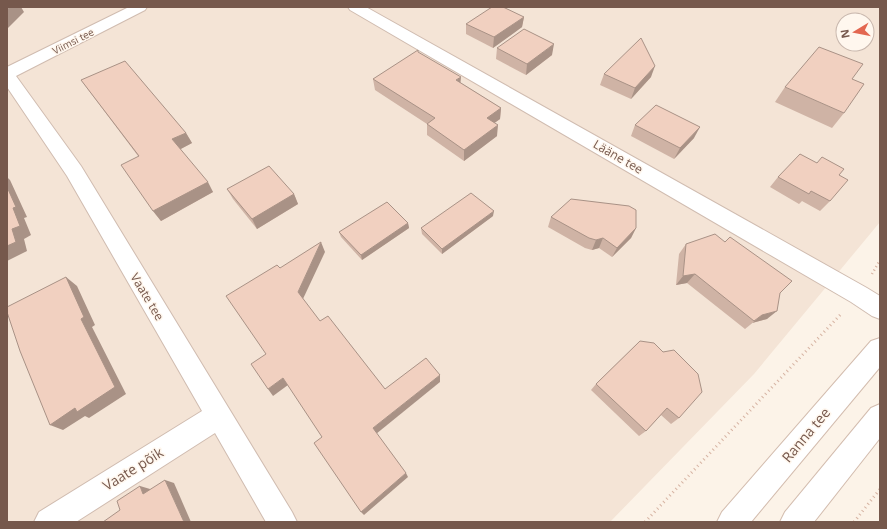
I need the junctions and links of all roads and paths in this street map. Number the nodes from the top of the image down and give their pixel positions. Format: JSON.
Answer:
{"nodes":[{"id":1,"x":140,"y":7,"type":"edge"},
{"id":2,"x":355,"y":7,"type":"edge"},
{"id":3,"x":7,"y":74,"type":"edge"},
{"id":4,"x":880,"y":260,"type":"edge"},
{"id":5,"x":859,"y":295,"type":"junction"},
{"id":6,"x":880,"y":309,"type":"edge"},
{"id":7,"x":880,"y":349,"type":"edge"},
{"id":8,"x":218,"y":416,"type":"junction"},
{"id":9,"x":880,"y":416,"type":"edge"},
{"id":10,"x":880,"y":489,"type":"edge"},
{"id":11,"x":49,"y":522,"type":"edge"},
{"id":12,"x":282,"y":522,"type":"edge"},
{"id":13,"x":645,"y":522,"type":"edge"},
{"id":14,"x":732,"y":522,"type":"edge"},
{"id":15,"x":795,"y":522,"type":"edge"},
{"id":16,"x":854,"y":522,"type":"edge"}],
"edges":[{"from":1,"to":3,"type":"street","name":"Viimsi tee"},
{"from":2,"to":5,"type":"street","name":"Lääne tee"},
{"from":3,"to":8,"type":"street","name":"Vaate tee"},
{"from":4,"to":5,"type":"path"},
{"from":5,"to":6,"type":"street","name":"Lääne tee"},
{"from":5,"to":13,"type":"path"},
{"from":7,"to":14,"type":"street","name":"Ranna tee"},
{"from":8,"to":11,"type":"street","name":"Vaate põik"},
{"from":8,"to":12,"type":"street","name":"Vaate tee"},
{"from":9,"to":15,"type":"street"},
{"from":10,"to":16,"type":"path"}]}
